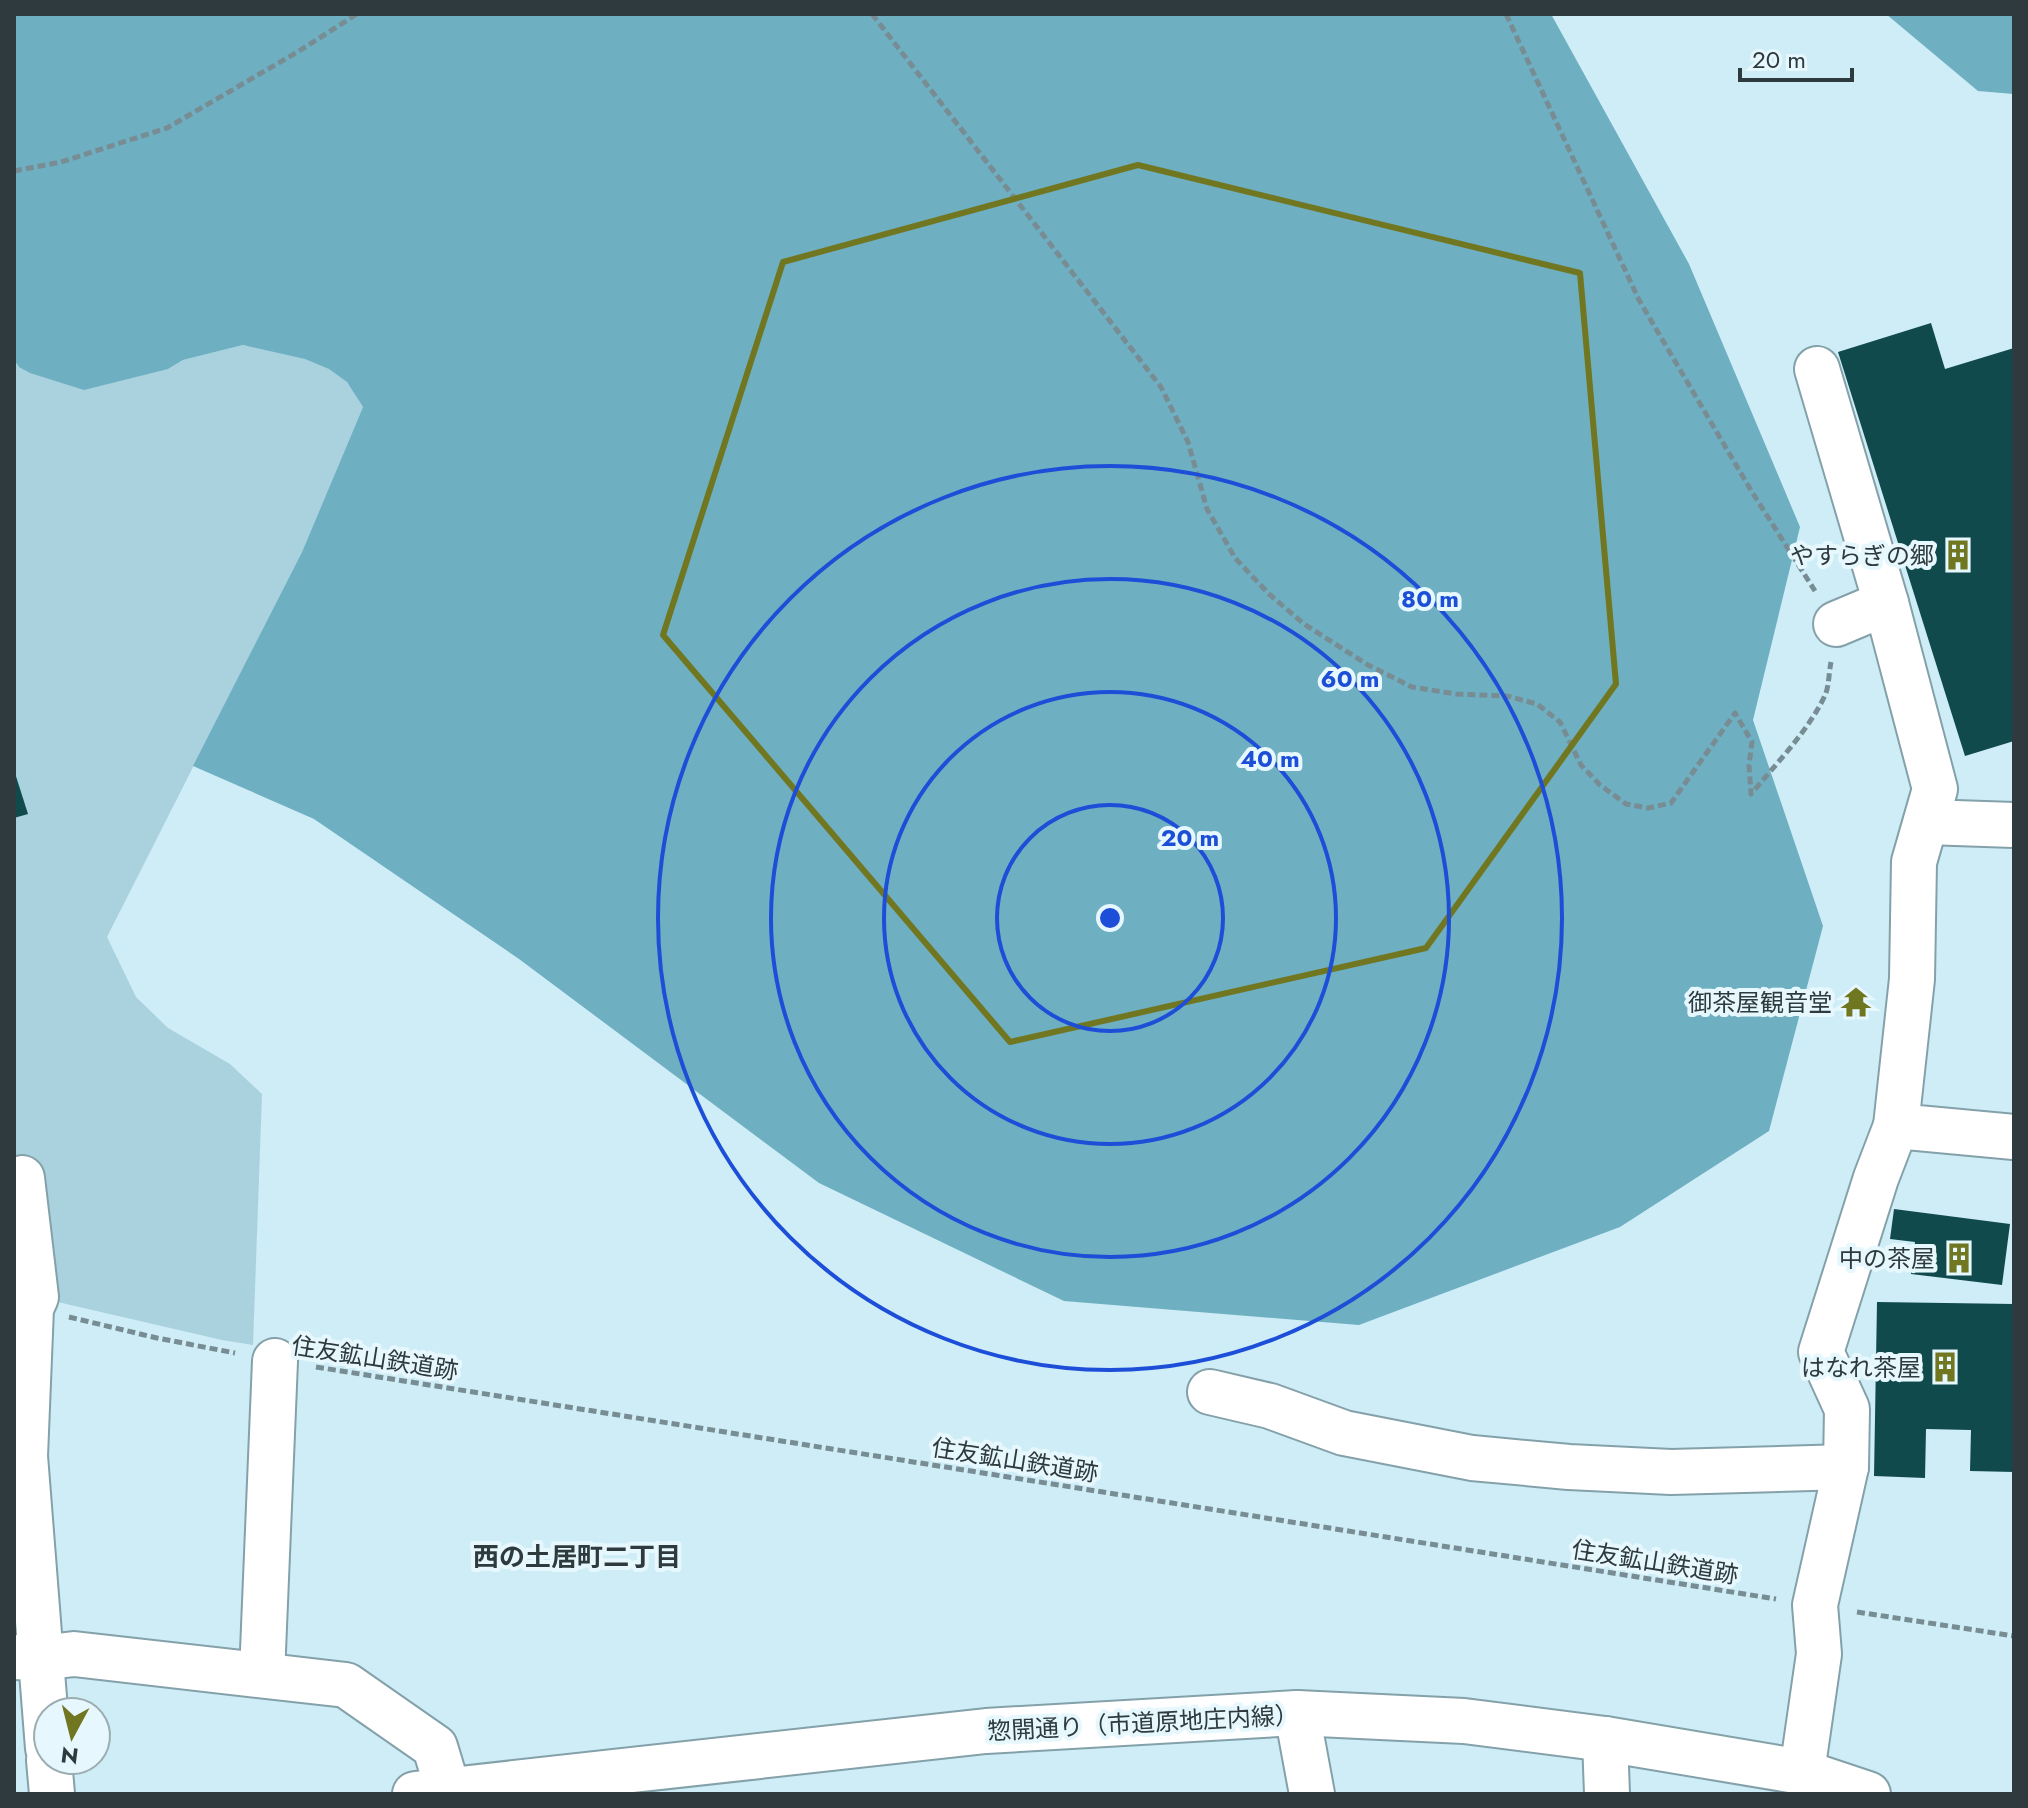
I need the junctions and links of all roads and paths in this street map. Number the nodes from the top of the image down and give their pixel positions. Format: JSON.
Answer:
{"nodes":[{"id":1,"x":357,"y":14,"type":"edge"},
{"id":2,"x":872,"y":14,"type":"edge"},
{"id":3,"x":1506,"y":14,"type":"edge"},
{"id":4,"x":14,"y":171,"type":"edge"},
{"id":5,"x":1817,"y":369,"type":"dead end"},
{"id":6,"x":1886,"y":603,"type":"junction"},
{"id":7,"x":1836,"y":624,"type":"junction"},
{"id":8,"x":1926,"y":822,"type":"junction"},
{"id":9,"x":2014,"y":825,"type":"edge"},
{"id":10,"x":1896,"y":1126,"type":"junction"},
{"id":11,"x":2014,"y":1137,"type":"edge"},
{"id":12,"x":22,"y":1178,"type":"dead end"},
{"id":13,"x":31,"y":1308,"type":"junction"},
{"id":14,"x":275,"y":1361,"type":"junction"},
{"id":15,"x":1210,"y":1392,"type":"dead end"},
{"id":16,"x":1846,"y":1467,"type":"junction"},
{"id":17,"x":1815,"y":1605,"type":"junction"},
{"id":18,"x":2014,"y":1636,"type":"edge"},
{"id":19,"x":27,"y":1658,"type":"edge"},
{"id":20,"x":262,"y":1675,"type":"junction"},
{"id":21,"x":36,"y":1696,"type":"edge"},
{"id":22,"x":1297,"y":1713,"type":"junction"},
{"id":23,"x":1605,"y":1739,"type":"junction"},
{"id":24,"x":1802,"y":1772,"type":"junction"},
{"id":25,"x":431,"y":1792,"type":"edge"},
{"id":26,"x":1312,"y":1794,"type":"edge"},
{"id":27,"x":1607,"y":1794,"type":"edge"},
{"id":28,"x":1868,"y":1794,"type":"edge"}],
"edges":[{"from":1,"to":4,"type":"path"},
{"from":2,"to":7,"type":"path"},
{"from":3,"to":7,"type":"path"},
{"from":5,"to":6,"type":"street"},
{"from":6,"to":7,"type":"street"},
{"from":6,"to":8,"type":"street"},
{"from":8,"to":9,"type":"street"},
{"from":8,"to":10,"type":"street"},
{"from":10,"to":11,"type":"street"},
{"from":10,"to":16,"type":"street"},
{"from":12,"to":13,"type":"street"},
{"from":13,"to":14,"type":"path","name":"住友鉱山鉄道跡"},
{"from":13,"to":19,"type":"street"},
{"from":14,"to":17,"type":"path","name":"住友鉱山鉄道跡"},
{"from":14,"to":20,"type":"street"},
{"from":15,"to":16,"type":"street"},
{"from":16,"to":17,"type":"street"},
{"from":17,"to":18,"type":"path","name":"住友鉱山鉄道跡"},
{"from":17,"to":24,"type":"street"},
{"from":19,"to":20,"type":"street"},
{"from":19,"to":21,"type":"street"},
{"from":20,"to":25,"type":"street"},
{"from":22,"to":23,"type":"street","name":"惣開通り（市道原地庄内線）"},
{"from":22,"to":25,"type":"street","name":"惣開通り（市道原地庄内線）"},
{"from":22,"to":26,"type":"street"},
{"from":23,"to":24,"type":"street","name":"惣開通り（市道原地庄内線）"},
{"from":23,"to":27,"type":"street"},
{"from":24,"to":28,"type":"street","name":"惣開通り（市道原地庄内線）"}]}
